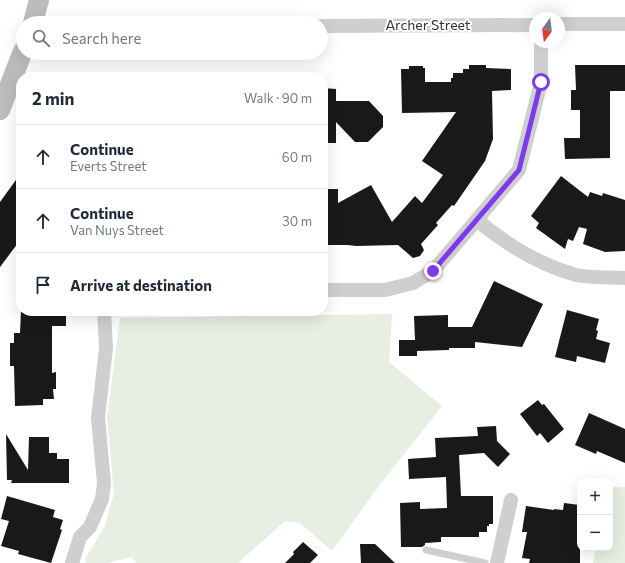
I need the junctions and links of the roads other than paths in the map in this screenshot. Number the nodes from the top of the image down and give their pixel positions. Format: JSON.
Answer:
{"nodes":[{"id":1,"x":39,"y":0,"type":"edge"},
{"id":2,"x":35,"y":16,"type":"edge"},
{"id":3,"x":529,"y":24,"type":"edge"},
{"id":4,"x":565,"y":24,"type":"edge"},
{"id":5,"x":625,"y":24,"type":"edge"},
{"id":6,"x":328,"y":26,"type":"edge"},
{"id":7,"x":541,"y":48,"type":"edge"},
{"id":8,"x":19,"y":60,"type":"edge"},
{"id":9,"x":0,"y":110,"type":"edge"},
{"id":10,"x":477,"y":220,"type":"junction"},
{"id":11,"x":625,"y":278,"type":"edge"},
{"id":12,"x":328,"y":290,"type":"edge"},
{"id":13,"x":104,"y":316,"type":"edge"},
{"id":14,"x":511,"y":500,"type":"dead end"},
{"id":15,"x":426,"y":550,"type":"dead end"},
{"id":16,"x":72,"y":563,"type":"edge"},
{"id":17,"x":485,"y":563,"type":"edge"},
{"id":18,"x":497,"y":563,"type":"edge"}],
"edges":[{"from":1,"to":2,"type":"street"},
{"from":3,"to":6,"type":"street","name":"Archer Street"},
{"from":4,"to":5,"type":"street"},
{"from":7,"to":10,"type":"street"},
{"from":8,"to":9,"type":"street"},
{"from":10,"to":11,"type":"street"},
{"from":10,"to":12,"type":"street"},
{"from":13,"to":16,"type":"street"},
{"from":14,"to":18,"type":"street"},
{"from":15,"to":17,"type":"lane"}]}
